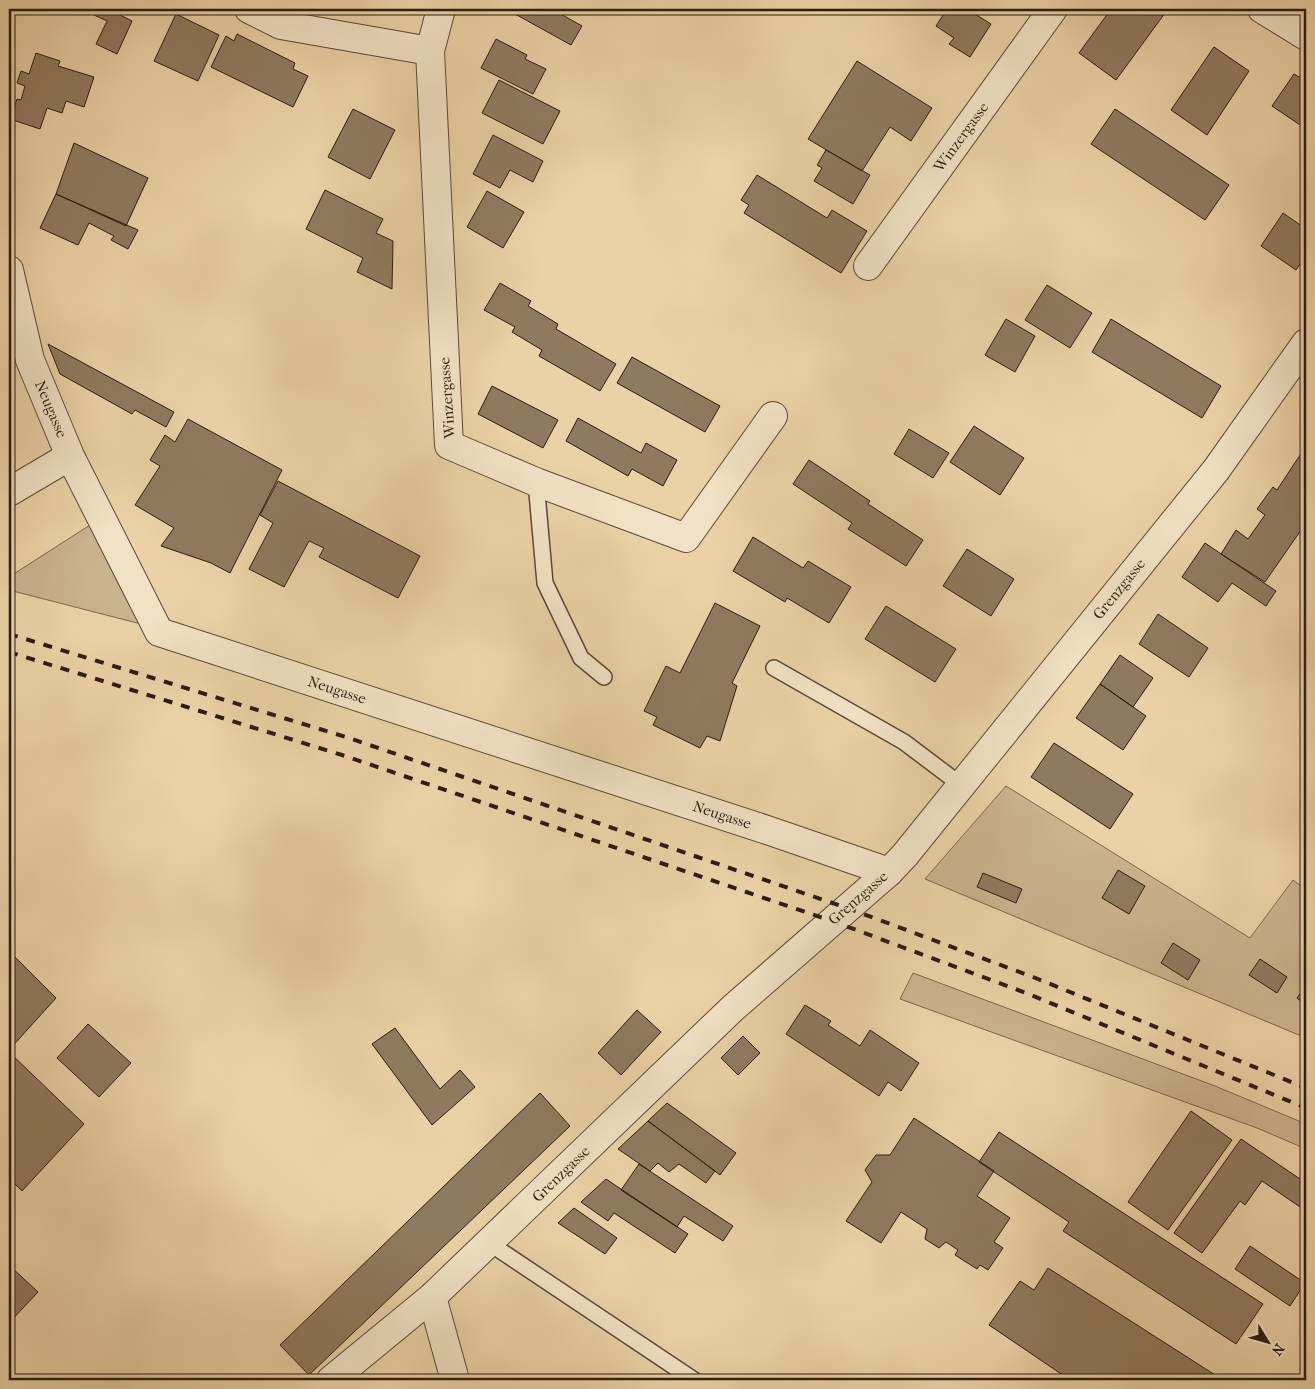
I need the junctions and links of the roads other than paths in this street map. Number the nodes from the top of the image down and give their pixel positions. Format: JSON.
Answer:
{"nodes":[{"id":1,"x":249,"y":9,"type":"edge"},
{"id":2,"x":441,"y":9,"type":"edge"},
{"id":3,"x":1053,"y":9,"type":"edge"},
{"id":4,"x":1262,"y":9,"type":"edge"},
{"id":5,"x":1306,"y":36,"type":"edge"},
{"id":6,"x":430,"y":51,"type":"junction"},
{"id":7,"x":868,"y":266,"type":"dead end"},
{"id":8,"x":9,"y":270,"type":"edge"},
{"id":9,"x":1306,"y":343,"type":"edge"},
{"id":10,"x":773,"y":416,"type":"dead end"},
{"id":11,"x":70,"y":456,"type":"junction"},
{"id":12,"x":536,"y":482,"type":"junction"},
{"id":13,"x":9,"y":492,"type":"edge"},
{"id":14,"x":774,"y":668,"type":"dead end"},
{"id":15,"x":604,"y":677,"type":"dead end"},
{"id":16,"x":961,"y":785,"type":"junction"},
{"id":17,"x":888,"y":872,"type":"junction"},
{"id":18,"x":489,"y":1243,"type":"junction"},
{"id":19,"x":432,"y":1297,"type":"junction"},
{"id":20,"x":331,"y":1380,"type":"edge"},
{"id":21,"x":455,"y":1380,"type":"edge"},
{"id":22,"x":694,"y":1380,"type":"edge"}],
"edges":[{"from":1,"to":6,"type":"street"},
{"from":2,"to":6,"type":"street","name":"Winzergasse"},
{"from":3,"to":7,"type":"street","name":"Winzergasse"},
{"from":4,"to":5,"type":"street"},
{"from":6,"to":12,"type":"street","name":"Winzergasse"},
{"from":8,"to":11,"type":"street","name":"Neugasse"},
{"from":9,"to":16,"type":"street","name":"Grenzgasse"},
{"from":10,"to":12,"type":"street","name":"Winzergasse"},
{"from":11,"to":13,"type":"street"},
{"from":11,"to":17,"type":"street","name":"Neugasse"},
{"from":12,"to":15,"type":"lane"},
{"from":14,"to":16,"type":"lane"},
{"from":16,"to":17,"type":"street","name":"Grenzgasse"},
{"from":17,"to":18,"type":"street","name":"Grenzgasse"},
{"from":18,"to":19,"type":"street","name":"Grenzgasse"},
{"from":18,"to":22,"type":"lane"},
{"from":19,"to":20,"type":"street","name":"Grenzgasse"},
{"from":19,"to":21,"type":"street"}]}
